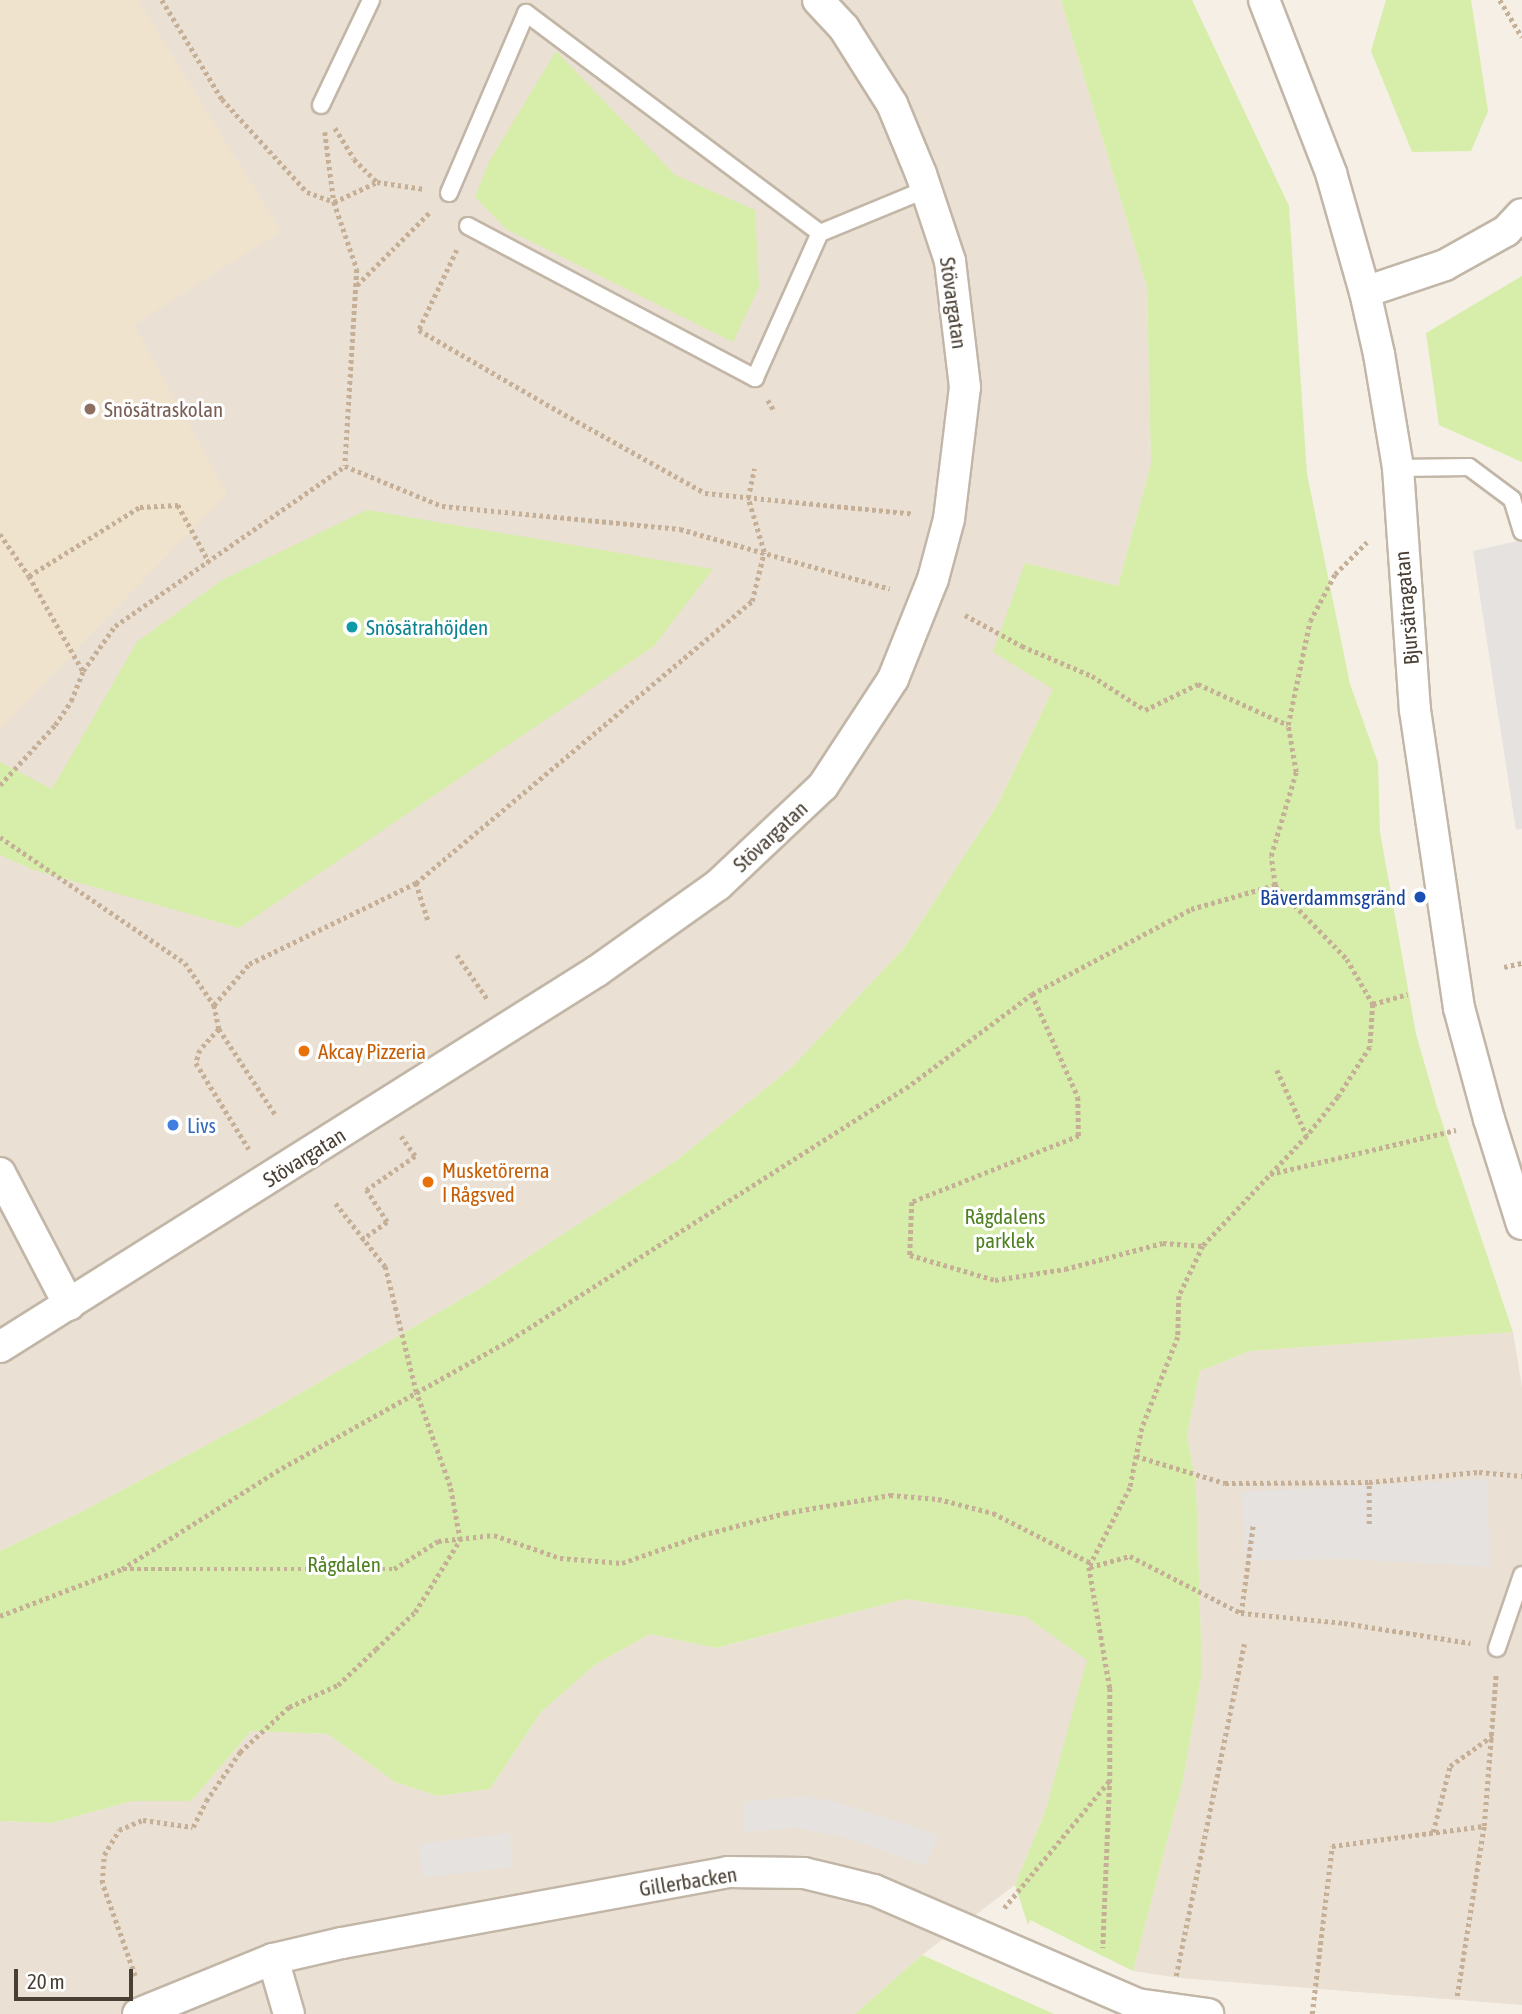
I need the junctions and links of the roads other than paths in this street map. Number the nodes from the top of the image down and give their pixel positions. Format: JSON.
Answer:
{"nodes":[{"id":1,"x":371,"y":0,"type":"edge"},
{"id":2,"x":818,"y":0,"type":"edge"},
{"id":3,"x":1264,"y":0,"type":"edge"},
{"id":4,"x":321,"y":105,"type":"road end"},
{"id":5,"x":927,"y":189,"type":"junction"},
{"id":6,"x":449,"y":193,"type":"road end"},
{"id":7,"x":1522,"y":214,"type":"edge"},
{"id":8,"x":468,"y":226,"type":"road end"},
{"id":9,"x":820,"y":233,"type":"junction"},
{"id":10,"x":1365,"y":292,"type":"junction"},
{"id":11,"x":1398,"y":468,"type":"junction"},
{"id":12,"x":1522,"y":532,"type":"edge"},
{"id":13,"x":0,"y":1172,"type":"edge"},
{"id":14,"x":1522,"y":1224,"type":"edge"},
{"id":15,"x":69,"y":1305,"type":"junction"},
{"id":16,"x":0,"y":1347,"type":"edge"},
{"id":17,"x":1522,"y":1575,"type":"edge"},
{"id":18,"x":1497,"y":1648,"type":"road end"},
{"id":19,"x":273,"y":1959,"type":"junction"},
{"id":20,"x":157,"y":2011,"type":"edge"},
{"id":21,"x":289,"y":2014,"type":"edge"},
{"id":22,"x":1208,"y":2014,"type":"edge"}],
"edges":[{"from":1,"to":4,"type":"lane"},
{"from":2,"to":5,"type":"street","name":"Stövargatan"},
{"from":3,"to":10,"type":"street","name":"Bjursätragatan"},
{"from":5,"to":9,"type":"lane"},
{"from":5,"to":15,"type":"street","name":"Stövargatan"},
{"from":6,"to":9,"type":"lane"},
{"from":7,"to":10,"type":"street"},
{"from":8,"to":9,"type":"lane"},
{"from":10,"to":11,"type":"street","name":"Bjursätragatan"},
{"from":11,"to":12,"type":"lane"},
{"from":11,"to":14,"type":"street","name":"Bjursätragatan"},
{"from":13,"to":15,"type":"street"},
{"from":15,"to":16,"type":"street","name":"Stövargatan"},
{"from":17,"to":18,"type":"lane"},
{"from":19,"to":20,"type":"street","name":"Gillerbacken"},
{"from":19,"to":21,"type":"street"},
{"from":19,"to":22,"type":"street","name":"Gillerbacken"}]}
